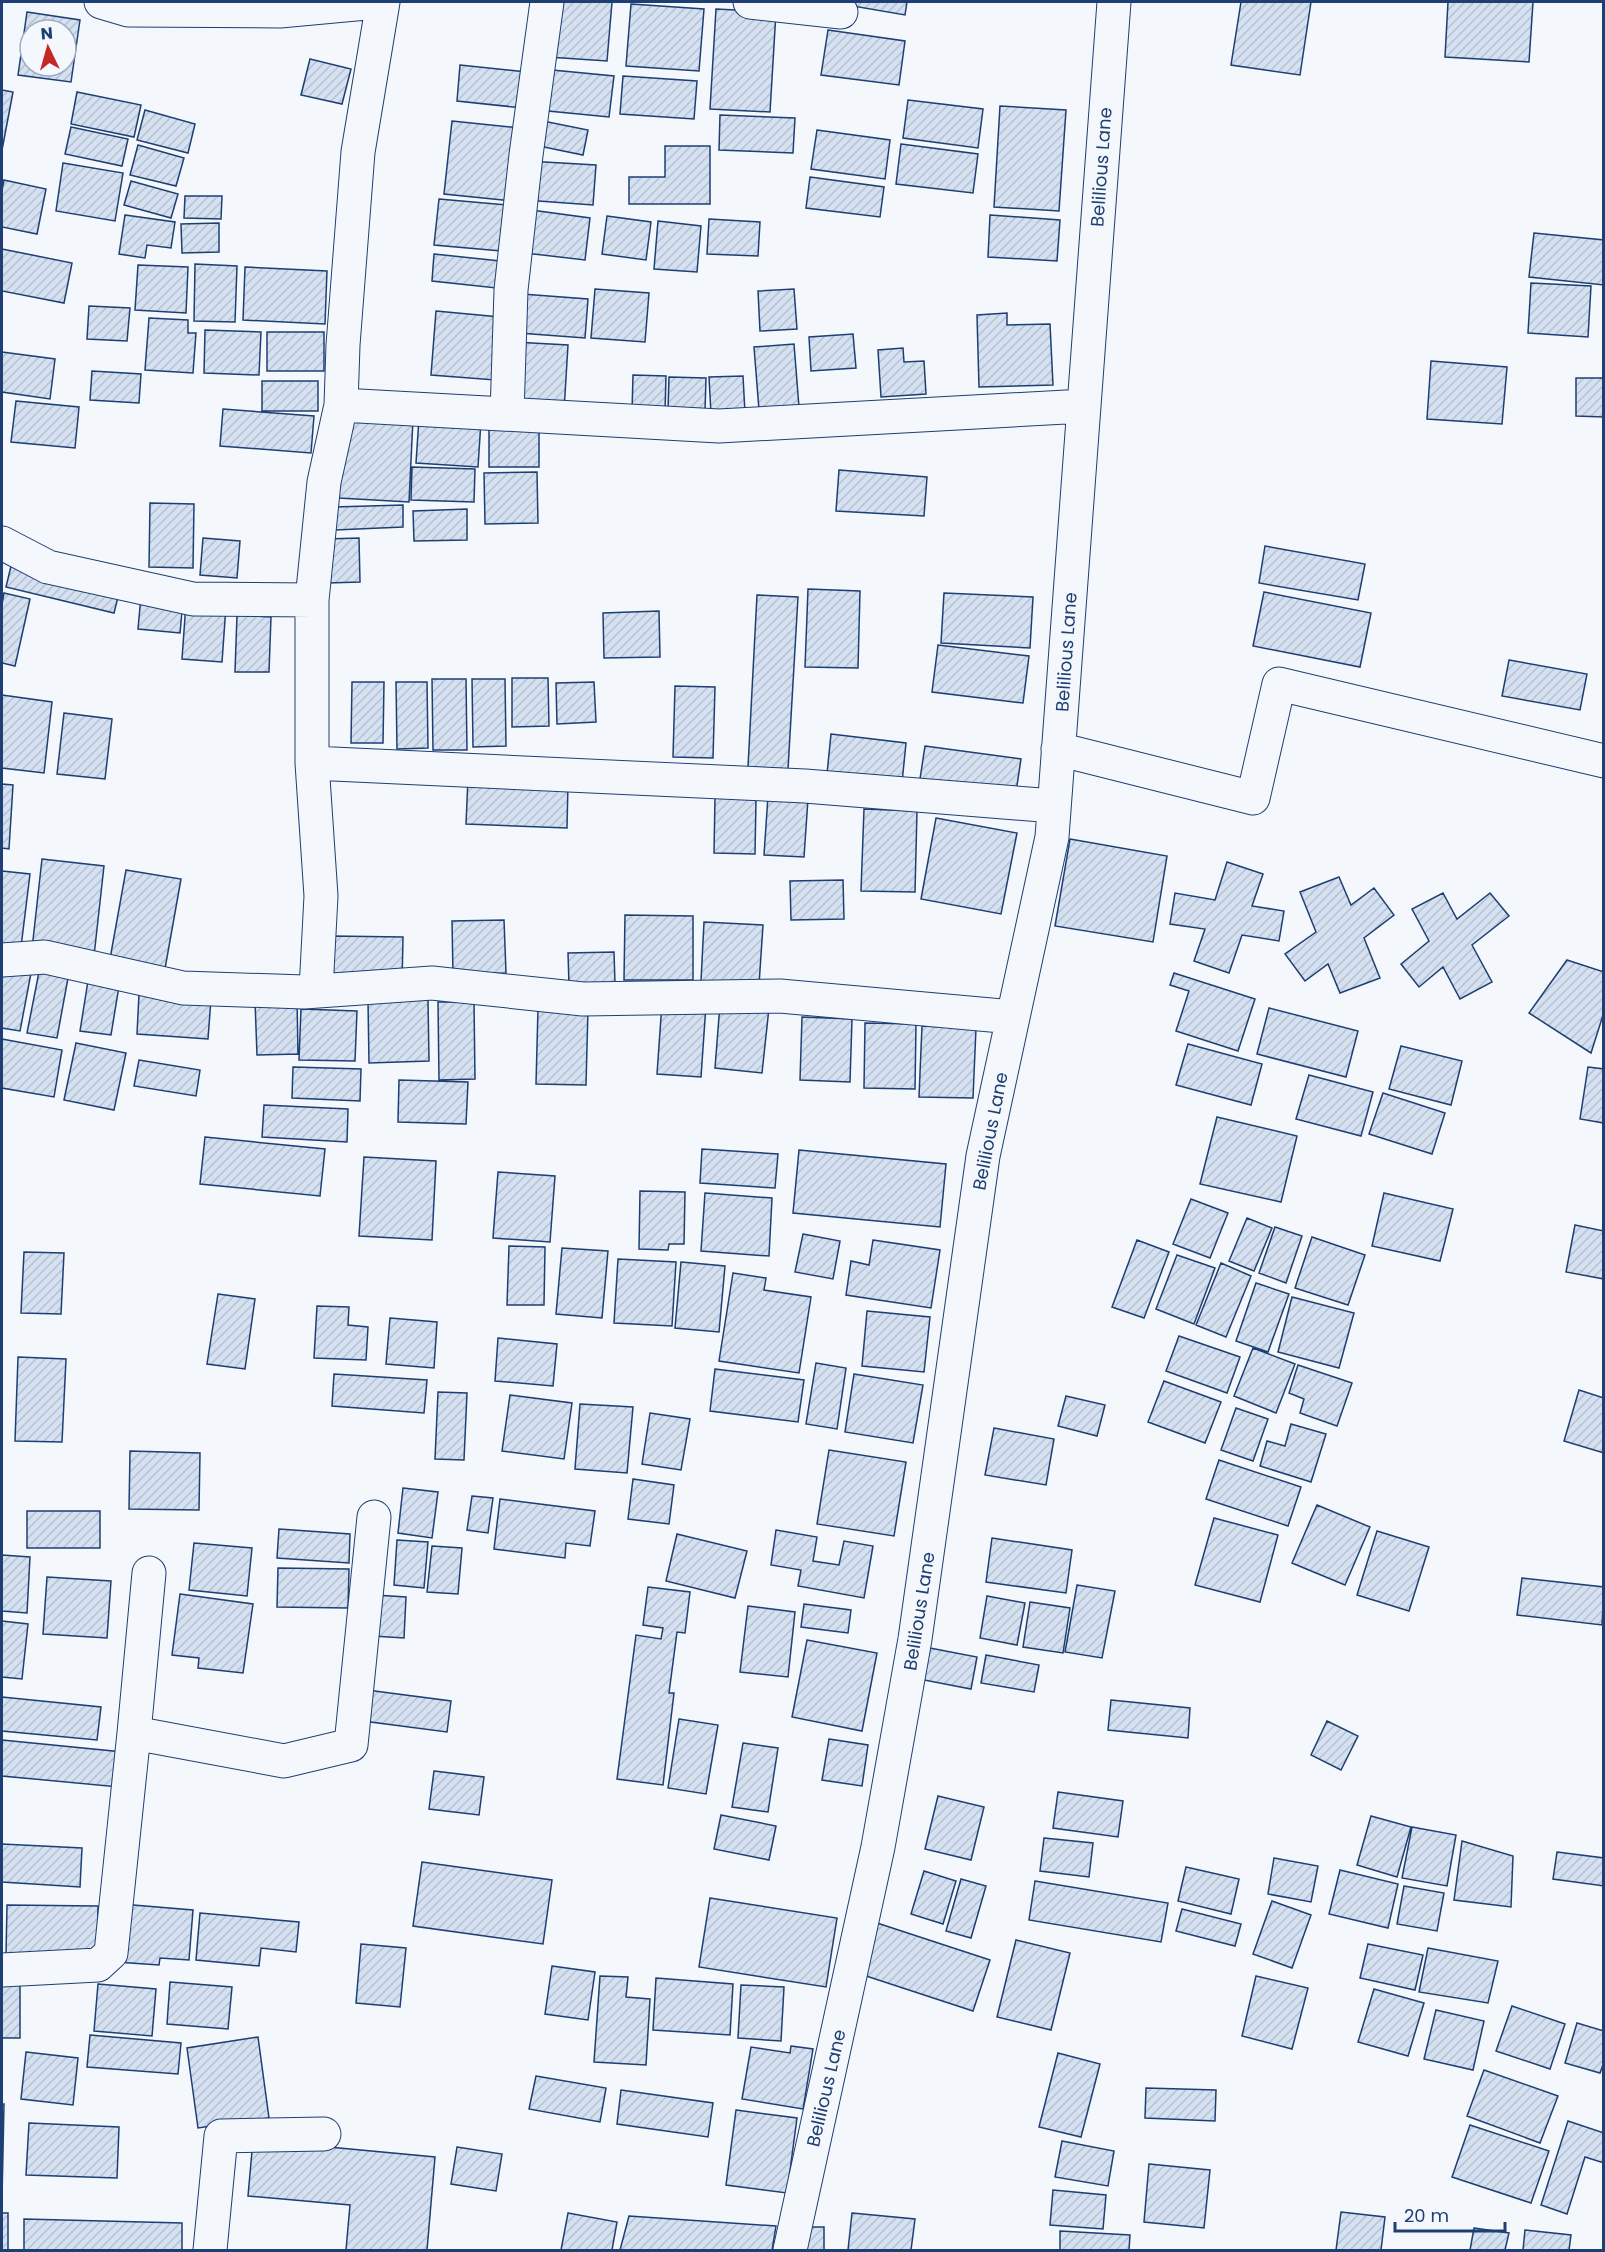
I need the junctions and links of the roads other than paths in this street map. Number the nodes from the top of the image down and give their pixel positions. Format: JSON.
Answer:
{"nodes":[{"id":1,"x":101,"y":2,"type":"edge"},
{"id":2,"x":377,"y":2,"type":"edge"},
{"id":3,"x":383,"y":2,"type":"edge"},
{"id":4,"x":547,"y":2,"type":"edge"},
{"id":5,"x":750,"y":2,"type":"edge"},
{"id":6,"x":1114,"y":2,"type":"edge"},
{"id":7,"x":841,"y":12,"type":"dead end"},
{"id":8,"x":341,"y":405,"type":"junction"},
{"id":9,"x":1084,"y":406,"type":"junction"},
{"id":10,"x":507,"y":414,"type":"junction"},
{"id":11,"x":2,"y":543,"type":"edge"},
{"id":12,"x":312,"y":600,"type":"junction"},
{"id":13,"x":1058,"y":749,"type":"junction"},
{"id":14,"x":1604,"y":761,"type":"edge"},
{"id":15,"x":312,"y":763,"type":"junction"},
{"id":16,"x":1054,"y":806,"type":"junction"},
{"id":17,"x":2,"y":960,"type":"edge"},
{"id":18,"x":316,"y":990,"type":"junction"},
{"id":19,"x":1013,"y":1017,"type":"junction"},
{"id":20,"x":374,"y":1516,"type":"dead end"},
{"id":21,"x":149,"y":1573,"type":"dead end"},
{"id":22,"x":134,"y":1733,"type":"junction"},
{"id":23,"x":2,"y":1970,"type":"edge"},
{"id":24,"x":324,"y":2134,"type":"dead end"},
{"id":25,"x":210,"y":2250,"type":"edge"},
{"id":26,"x":790,"y":2250,"type":"edge"}],
"edges":[{"from":1,"to":2,"type":"street"},
{"from":3,"to":8,"type":"street"},
{"from":4,"to":10,"type":"street"},
{"from":5,"to":7,"type":"street"},
{"from":6,"to":9,"type":"street","name":"Belilious Lane"},
{"from":8,"to":10,"type":"street"},
{"from":8,"to":12,"type":"street"},
{"from":9,"to":10,"type":"street"},
{"from":9,"to":13,"type":"street","name":"Belilious Lane"},
{"from":11,"to":12,"type":"street"},
{"from":12,"to":15,"type":"street"},
{"from":13,"to":14,"type":"street"},
{"from":13,"to":16,"type":"street","name":"Belilious Lane"},
{"from":15,"to":16,"type":"street"},
{"from":15,"to":18,"type":"street"},
{"from":16,"to":19,"type":"street","name":"Belilious Lane"},
{"from":17,"to":18,"type":"street"},
{"from":18,"to":19,"type":"street"},
{"from":19,"to":26,"type":"street","name":"Belilious Lane"},
{"from":20,"to":22,"type":"street"},
{"from":21,"to":22,"type":"street"},
{"from":22,"to":23,"type":"street"},
{"from":24,"to":25,"type":"street"}]}
